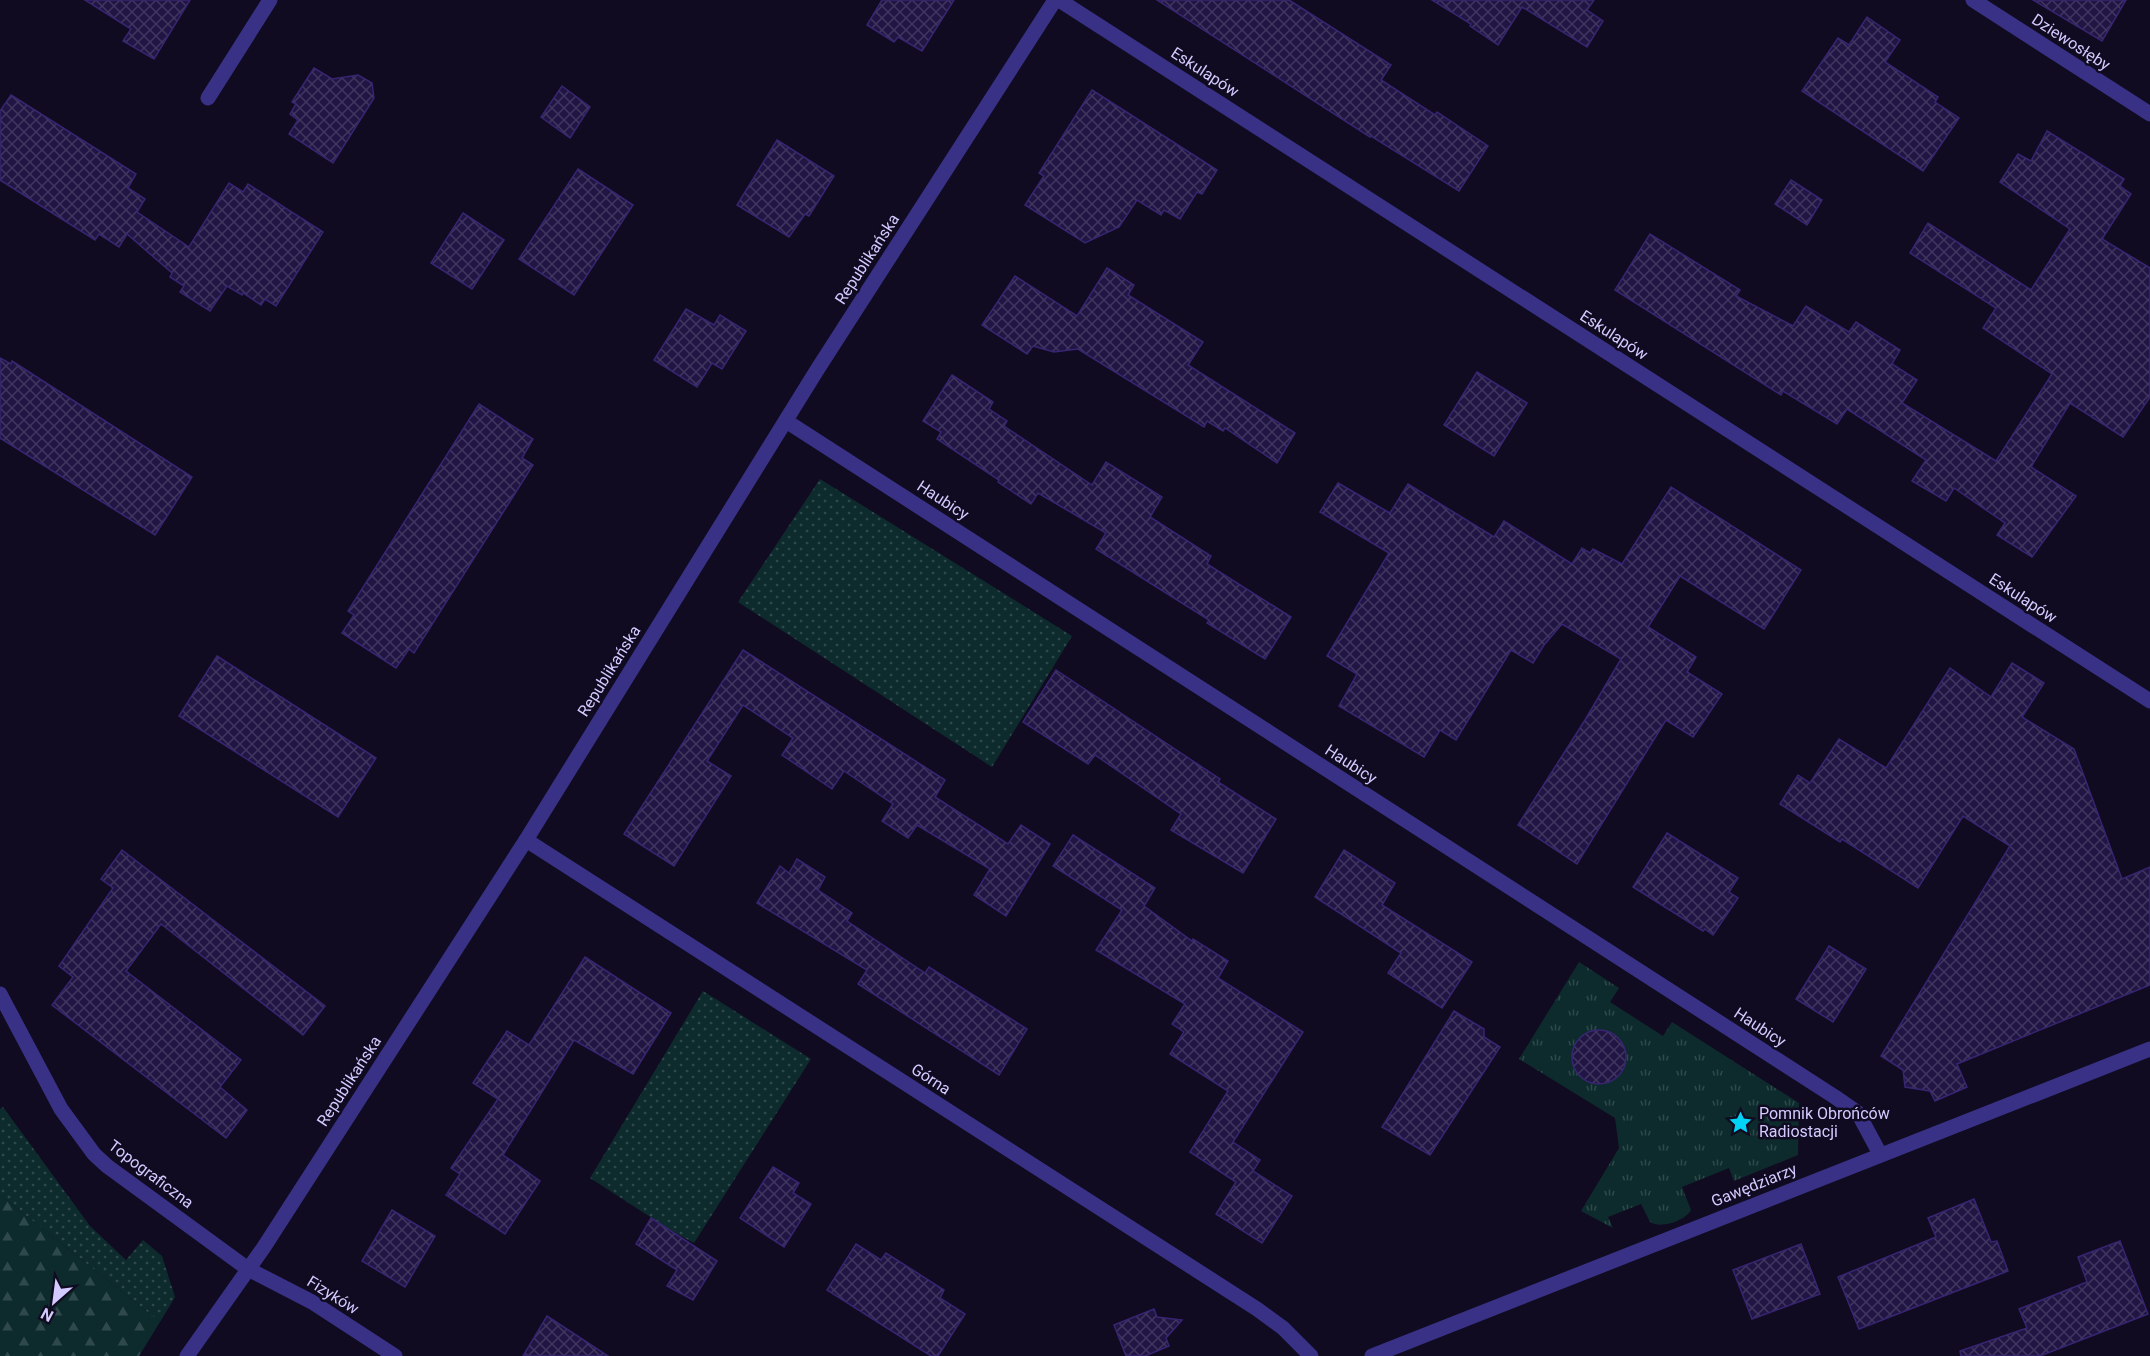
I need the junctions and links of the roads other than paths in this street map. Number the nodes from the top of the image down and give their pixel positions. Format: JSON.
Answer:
{"nodes":[{"id":1,"x":270,"y":0,"type":"edge"},
{"id":2,"x":1057,"y":0,"type":"edge"},
{"id":3,"x":1973,"y":0,"type":"edge"},
{"id":4,"x":208,"y":98,"type":"dead end"},
{"id":5,"x":2150,"y":114,"type":"edge"},
{"id":6,"x":786,"y":421,"type":"junction"},
{"id":7,"x":2150,"y":701,"type":"edge"},
{"id":8,"x":526,"y":840,"type":"junction"},
{"id":9,"x":0,"y":994,"type":"edge"},
{"id":10,"x":2150,"y":1049,"type":"edge"},
{"id":11,"x":1880,"y":1154,"type":"junction"},
{"id":12,"x":249,"y":1269,"type":"junction"},
{"id":13,"x":187,"y":1356,"type":"edge"},
{"id":14,"x":396,"y":1356,"type":"edge"},
{"id":15,"x":1311,"y":1356,"type":"edge"},
{"id":16,"x":1372,"y":1356,"type":"edge"}],
"edges":[{"from":1,"to":4,"type":"street"},
{"from":2,"to":6,"type":"street","name":"Republikańska"},
{"from":2,"to":7,"type":"street","name":"Eskulapów"},
{"from":3,"to":5,"type":"street","name":"Dziewosłęby"},
{"from":6,"to":8,"type":"street","name":"Republikańska"},
{"from":6,"to":11,"type":"street","name":"Haubicy"},
{"from":8,"to":12,"type":"street","name":"Republikańska"},
{"from":8,"to":15,"type":"street","name":"Górna"},
{"from":9,"to":12,"type":"street","name":"Topograficzna"},
{"from":10,"to":11,"type":"street","name":"Gawędziarzy"},
{"from":11,"to":16,"type":"street","name":"Gawędziarzy"},
{"from":12,"to":13,"type":"street","name":"Republikańska"},
{"from":12,"to":14,"type":"street","name":"Fizyków"}]}
